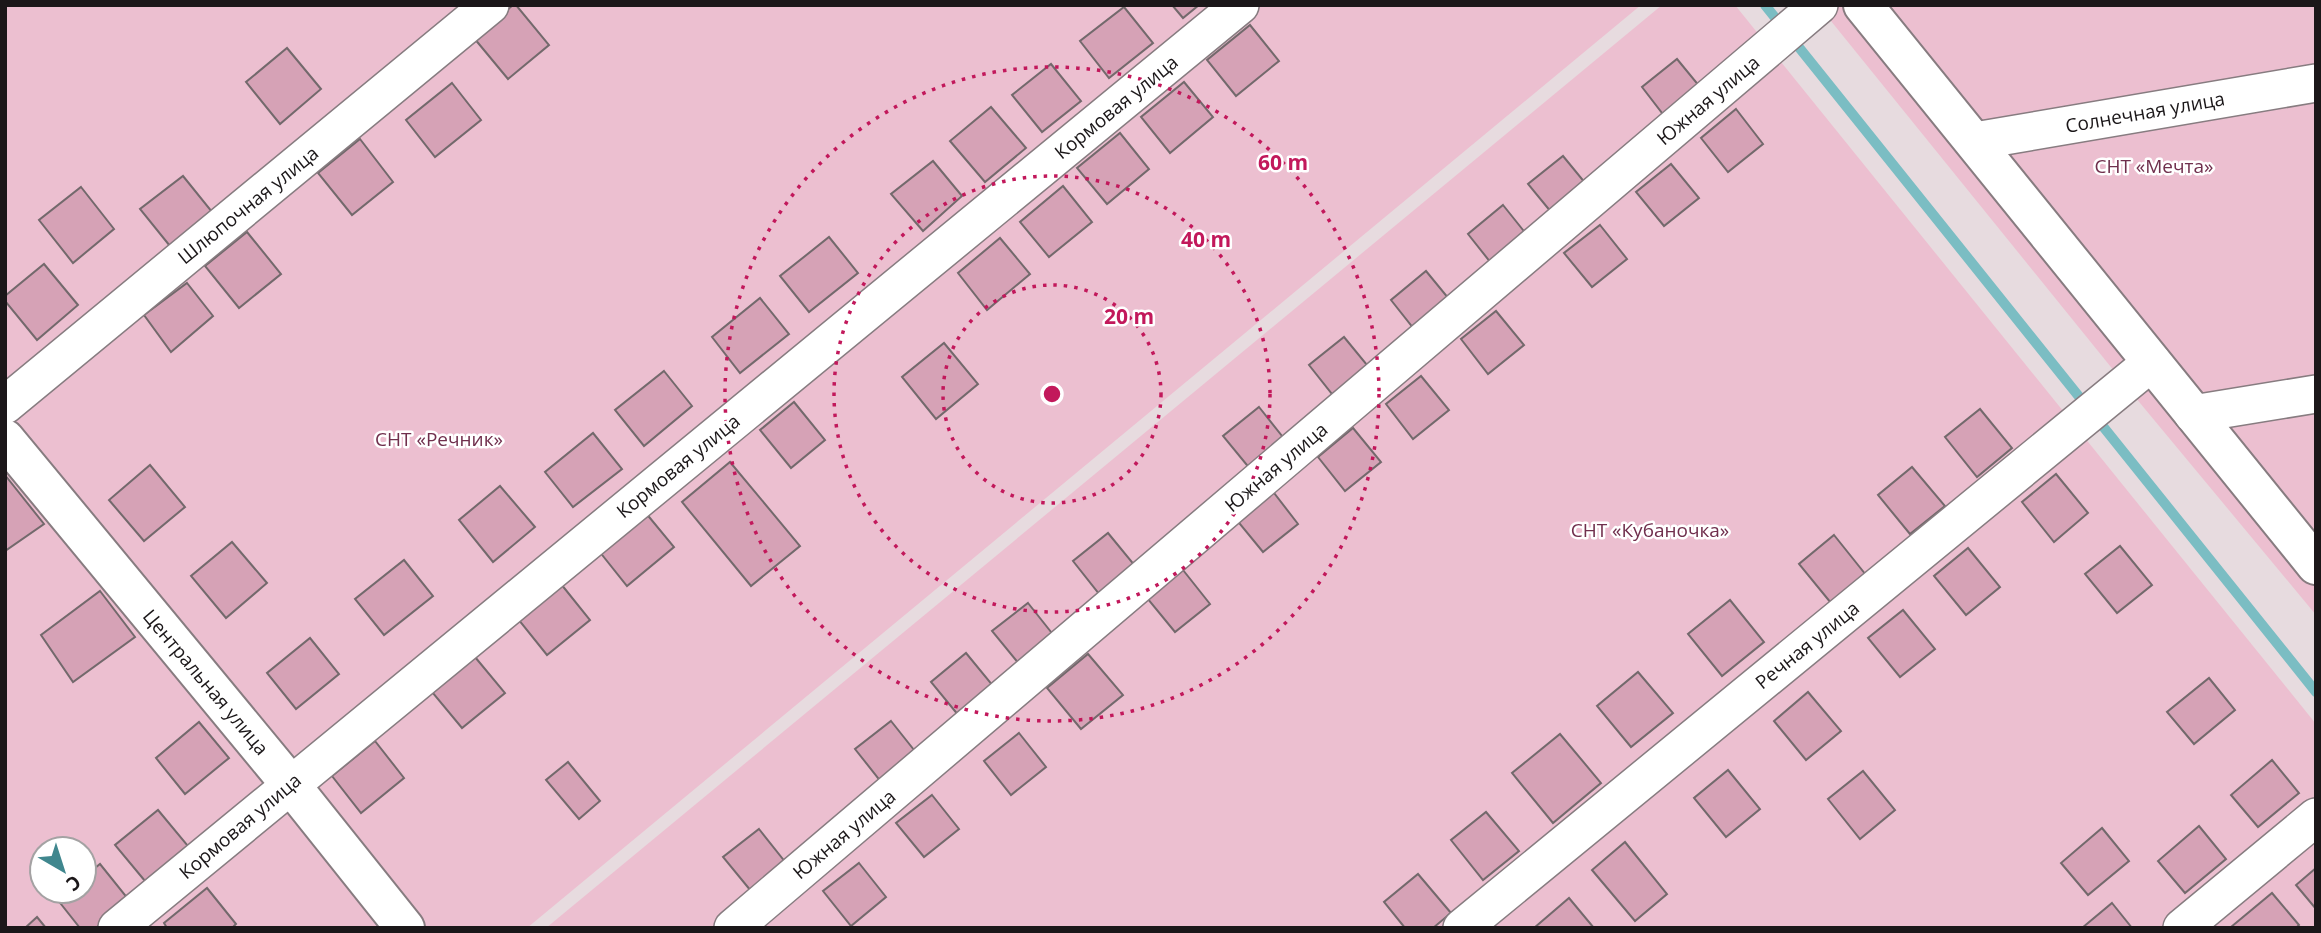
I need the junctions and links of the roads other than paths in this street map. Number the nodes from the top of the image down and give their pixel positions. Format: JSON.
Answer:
{"nodes":[{"id":1,"x":490,"y":5,"type":"edge"},
{"id":2,"x":1240,"y":5,"type":"edge"},
{"id":3,"x":1863,"y":5,"type":"edge"},
{"id":4,"x":1798,"y":23,"type":"edge"},
{"id":5,"x":2316,"y":83,"type":"edge"},
{"id":6,"x":1975,"y":141,"type":"junction"},
{"id":7,"x":2151,"y":362,"type":"junction"},
{"id":8,"x":2316,"y":394,"type":"edge"},
{"id":9,"x":5,"y":405,"type":"edge"},
{"id":10,"x":2193,"y":414,"type":"junction"},
{"id":11,"x":5,"y":439,"type":"edge"},
{"id":12,"x":2316,"y":565,"type":"edge"},
{"id":13,"x":290,"y":784,"type":"junction"},
{"id":14,"x":2316,"y":817,"type":"edge"},
{"id":15,"x":117,"y":928,"type":"edge"},
{"id":16,"x":405,"y":928,"type":"edge"},
{"id":17,"x":733,"y":928,"type":"edge"},
{"id":18,"x":1462,"y":928,"type":"edge"},
{"id":19,"x":2182,"y":928,"type":"edge"}],
"edges":[{"from":1,"to":9,"type":"street","name":"Шлюпочная улица"},
{"from":2,"to":13,"type":"street","name":"Кормовая улица"},
{"from":3,"to":6,"type":"street"},
{"from":4,"to":17,"type":"street","name":"Южная улица"},
{"from":5,"to":6,"type":"street","name":"Солнечная улица"},
{"from":6,"to":7,"type":"street"},
{"from":7,"to":10,"type":"street"},
{"from":7,"to":18,"type":"street","name":"Речная улица"},
{"from":8,"to":10,"type":"street"},
{"from":10,"to":12,"type":"street"},
{"from":11,"to":13,"type":"street","name":"Центральная улица"},
{"from":13,"to":15,"type":"street","name":"Кормовая улица"},
{"from":13,"to":16,"type":"street","name":"Центральная улица"},
{"from":14,"to":19,"type":"street"}]}
